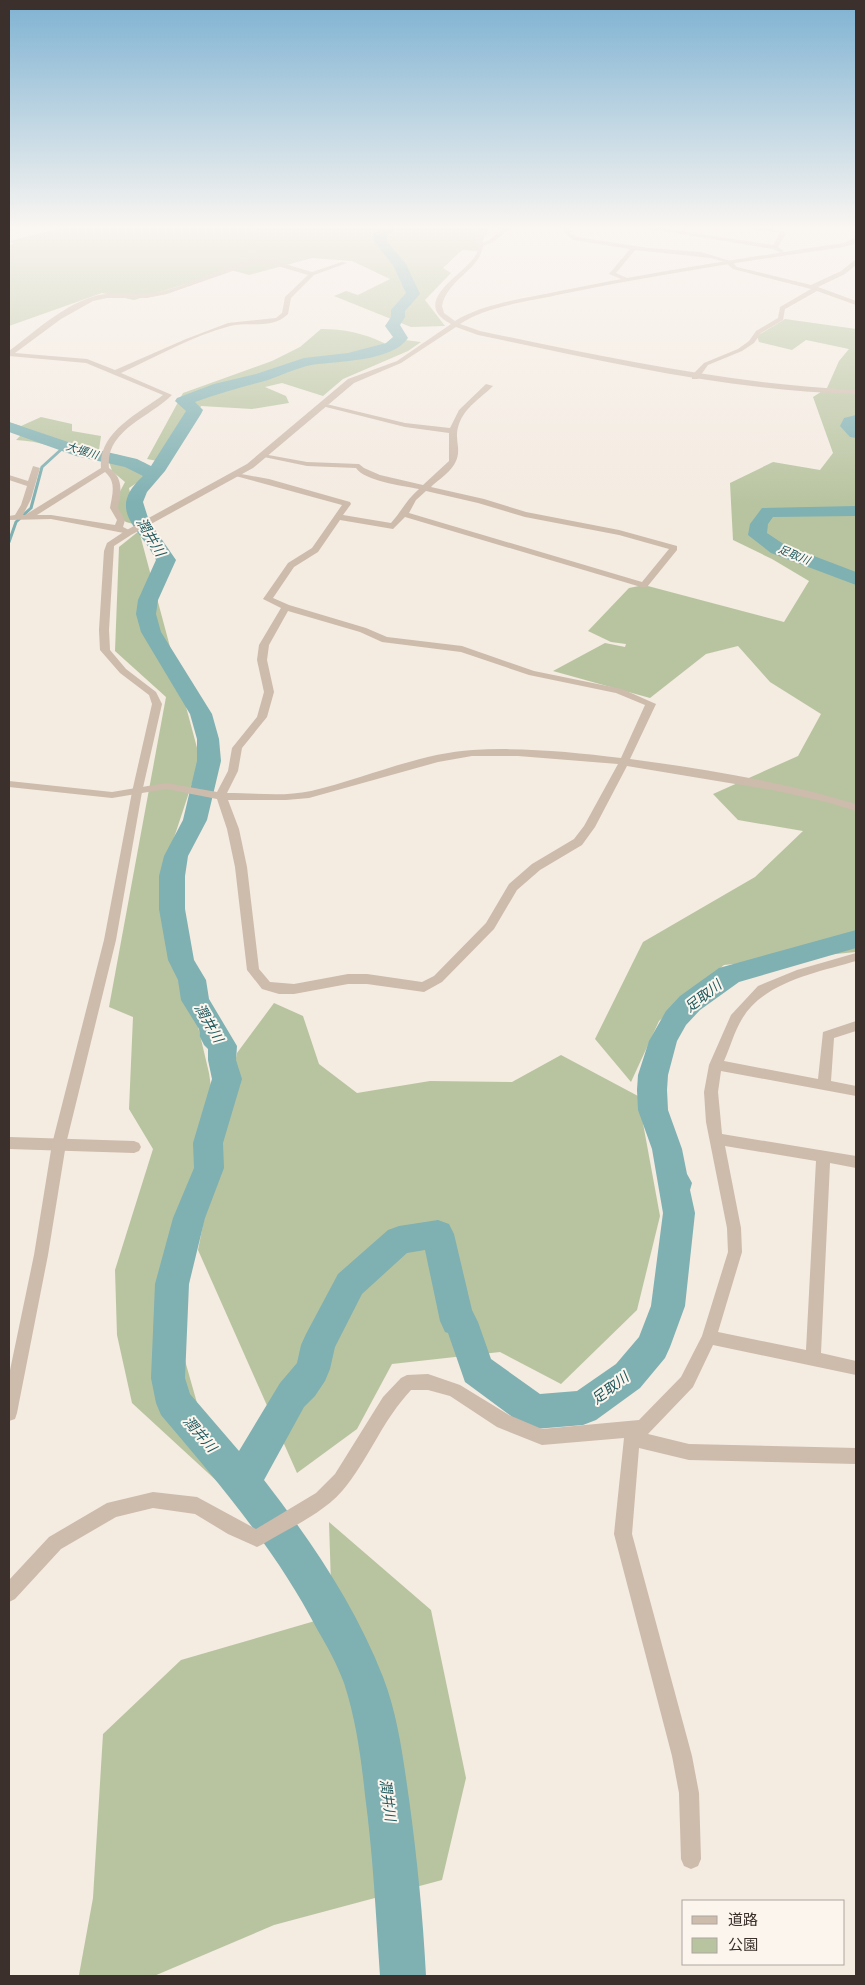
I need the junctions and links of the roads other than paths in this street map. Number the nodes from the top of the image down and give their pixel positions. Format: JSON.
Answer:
{"nodes":[{"id":1,"x":58,"y":319,"type":"edge"},
{"id":2,"x":279,"y":319,"type":"edge"},
{"id":3,"x":446,"y":319,"type":"edge"},
{"id":4,"x":464,"y":319,"type":"edge"},
{"id":5,"x":781,"y":319,"type":"edge"},
{"id":6,"x":454,"y":325,"type":"junction"},
{"id":7,"x":9,"y":354,"type":"edge"},
{"id":8,"x":116,"y":372,"type":"junction"},
{"id":9,"x":695,"y":377,"type":"junction"},
{"id":10,"x":489,"y":386,"type":"dead end"},
{"id":11,"x":856,"y":392,"type":"edge"},
{"id":12,"x":322,"y":405,"type":"junction"},
{"id":13,"x":453,"y":432,"type":"junction"},
{"id":14,"x":263,"y":456,"type":"junction"},
{"id":15,"x":104,"y":467,"type":"junction"},
{"id":16,"x":36,"y":468,"type":"dead end"},
{"id":17,"x":236,"y":475,"type":"junction"},
{"id":18,"x":9,"y":478,"type":"edge"},
{"id":19,"x":30,"y":485,"type":"junction"},
{"id":20,"x":424,"y":487,"type":"junction"},
{"id":21,"x":403,"y":514,"type":"junction"},
{"id":22,"x":28,"y":517,"type":"junction"},
{"id":23,"x":338,"y":517,"type":"junction"},
{"id":24,"x":9,"y":518,"type":"edge"},
{"id":25,"x":18,"y":518,"type":"junction"},
{"id":26,"x":127,"y":530,"type":"junction"},
{"id":27,"x":286,"y":608,"type":"junction"},
{"id":28,"x":624,"y":762,"type":"junction"},
{"id":29,"x":9,"y":784,"type":"edge"},
{"id":30,"x":137,"y":792,"type":"junction"},
{"id":31,"x":218,"y":795,"type":"junction"},
{"id":32,"x":856,"y":808,"type":"edge"},
{"id":33,"x":856,"y":957,"type":"edge"},
{"id":34,"x":856,"y":1026,"type":"edge"},
{"id":35,"x":716,"y":1065,"type":"junction"},
{"id":36,"x":824,"y":1085,"type":"junction"},
{"id":37,"x":856,"y":1090,"type":"edge"},
{"id":38,"x":717,"y":1139,"type":"junction"},
{"id":39,"x":9,"y":1143,"type":"edge"},
{"id":40,"x":59,"y":1144,"type":"junction"},
{"id":41,"x":134,"y":1147,"type":"dead end"},
{"id":42,"x":824,"y":1156,"type":"junction"},
{"id":43,"x":856,"y":1162,"type":"edge"},
{"id":44,"x":709,"y":1337,"type":"junction"},
{"id":45,"x":813,"y":1358,"type":"junction"},
{"id":46,"x":856,"y":1368,"type":"edge"},
{"id":47,"x":9,"y":1414,"type":"edge"},
{"id":48,"x":637,"y":1433,"type":"junction"},
{"id":49,"x":856,"y":1456,"type":"edge"},
{"id":50,"x":9,"y":1593,"type":"edge"},
{"id":51,"x":691,"y":1859,"type":"dead end"}],
"edges":[{"from":1,"to":7,"type":"street"},
{"from":2,"to":8,"type":"street"},
{"from":3,"to":6,"type":"street"},
{"from":4,"to":6,"type":"street"},
{"from":5,"to":9,"type":"street"},
{"from":6,"to":9,"type":"street"},
{"from":6,"to":12,"type":"street"},
{"from":7,"to":8,"type":"street"},
{"from":8,"to":15,"type":"street"},
{"from":9,"to":11,"type":"street"},
{"from":10,"to":13,"type":"street"},
{"from":12,"to":13,"type":"street"},
{"from":12,"to":14,"type":"street"},
{"from":13,"to":20,"type":"street"},
{"from":14,"to":17,"type":"street"},
{"from":14,"to":20,"type":"street"},
{"from":15,"to":22,"type":"street"},
{"from":15,"to":26,"type":"street"},
{"from":16,"to":19,"type":"street"},
{"from":17,"to":23,"type":"street"},
{"from":17,"to":26,"type":"street"},
{"from":18,"to":19,"type":"street"},
{"from":19,"to":25,"type":"street"},
{"from":20,"to":21,"type":"street"},
{"from":20,"to":21,"type":"street"},
{"from":21,"to":23,"type":"street"},
{"from":22,"to":25,"type":"street"},
{"from":22,"to":26,"type":"street"},
{"from":23,"to":27,"type":"street"},
{"from":24,"to":25,"type":"street"},
{"from":26,"to":30,"type":"street"},
{"from":27,"to":28,"type":"street"},
{"from":27,"to":31,"type":"street"},
{"from":28,"to":31,"type":"street"},
{"from":28,"to":31,"type":"street"},
{"from":28,"to":32,"type":"street"},
{"from":29,"to":30,"type":"street"},
{"from":30,"to":31,"type":"street"},
{"from":30,"to":40,"type":"street"},
{"from":33,"to":35,"type":"street"},
{"from":34,"to":36,"type":"street"},
{"from":35,"to":36,"type":"street"},
{"from":35,"to":38,"type":"street"},
{"from":36,"to":37,"type":"street"},
{"from":38,"to":42,"type":"street"},
{"from":38,"to":44,"type":"street"},
{"from":39,"to":40,"type":"street"},
{"from":40,"to":41,"type":"street"},
{"from":40,"to":47,"type":"street"},
{"from":42,"to":43,"type":"street"},
{"from":42,"to":45,"type":"street"},
{"from":44,"to":45,"type":"street"},
{"from":44,"to":48,"type":"street"},
{"from":45,"to":46,"type":"street"},
{"from":48,"to":49,"type":"street"},
{"from":48,"to":50,"type":"street"},
{"from":48,"to":51,"type":"street"}]}
